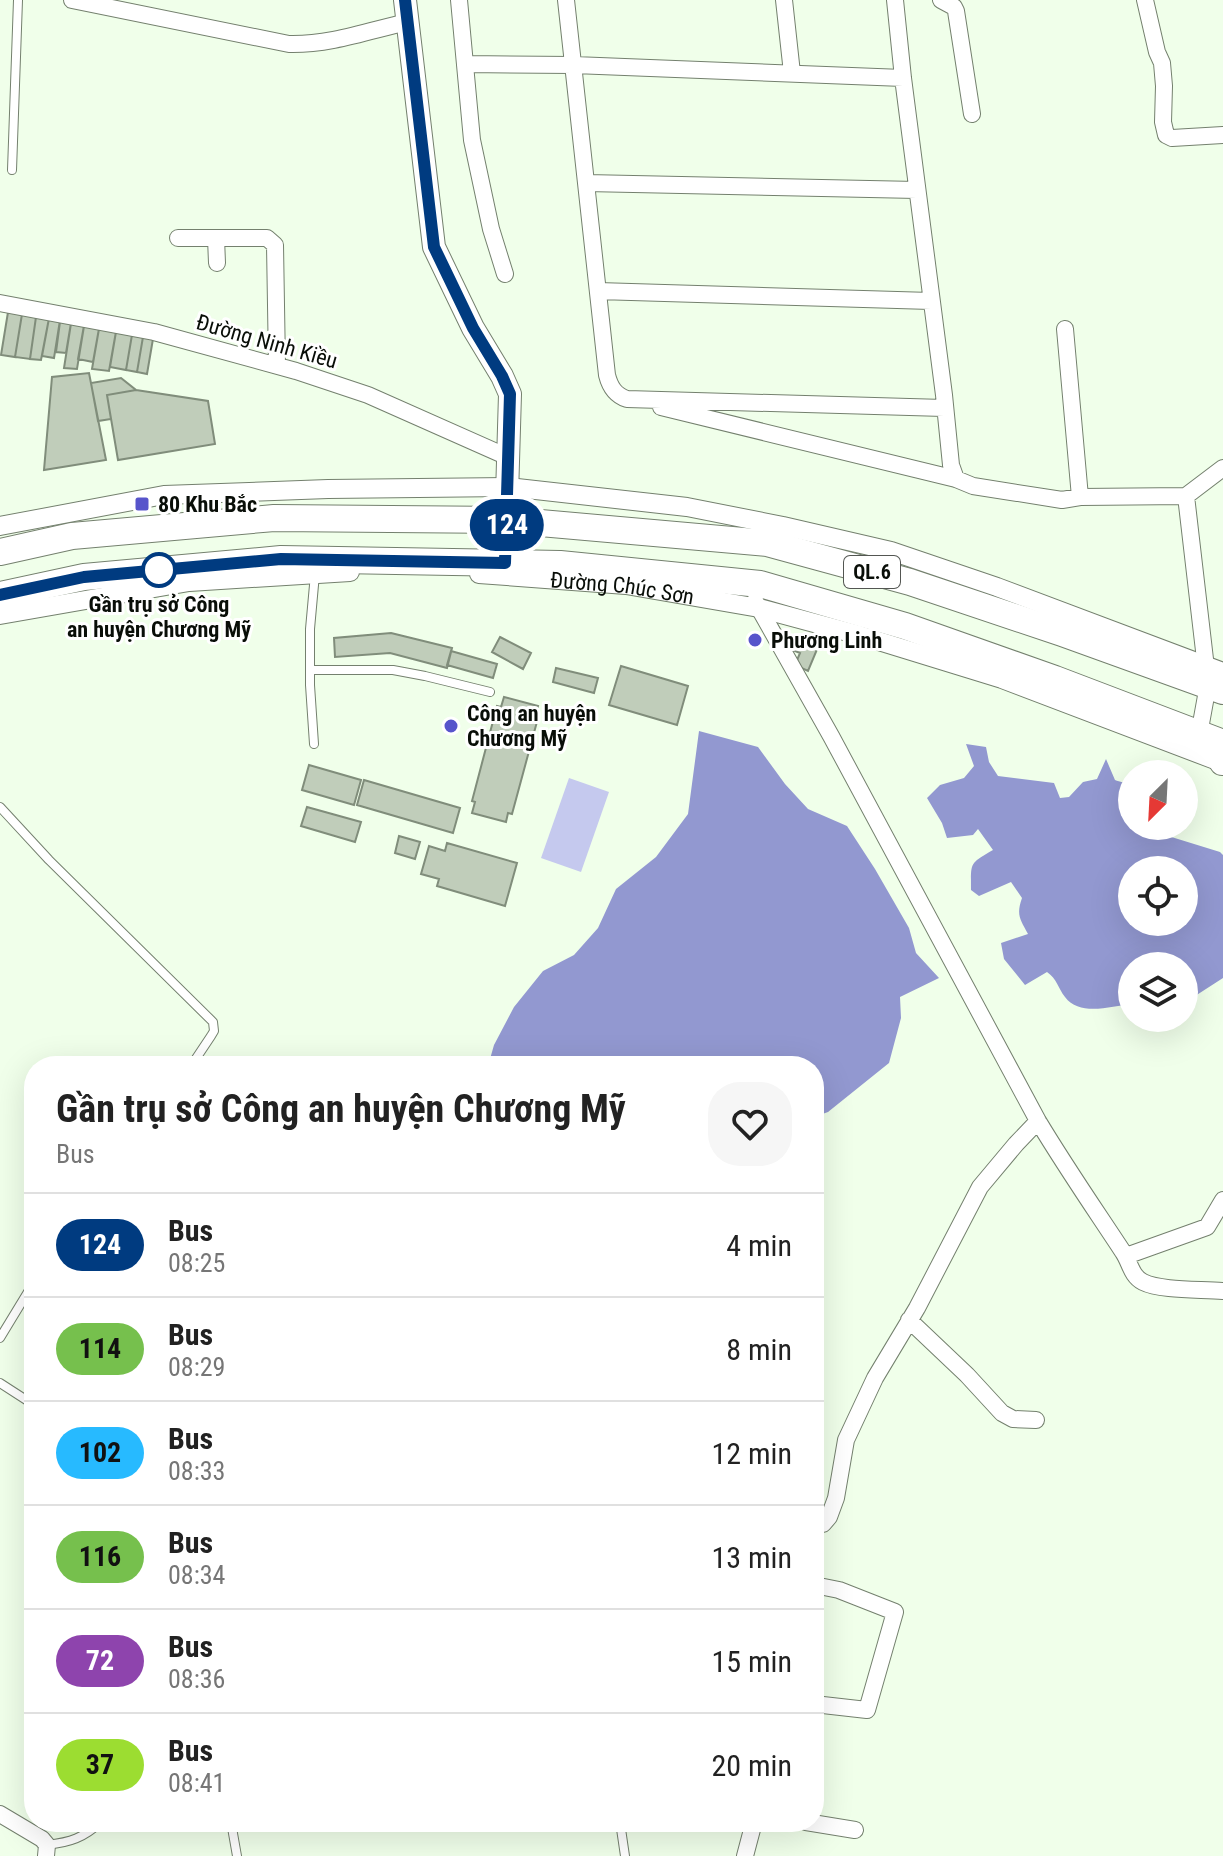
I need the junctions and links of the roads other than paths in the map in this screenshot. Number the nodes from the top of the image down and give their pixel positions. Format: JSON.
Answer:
{"nodes":[{"id":1,"x":18,"y":0,"type":"edge"},
{"id":2,"x":72,"y":0,"type":"edge"},
{"id":3,"x":459,"y":0,"type":"edge"},
{"id":4,"x":566,"y":0,"type":"edge"},
{"id":5,"x":784,"y":0,"type":"edge"},
{"id":6,"x":895,"y":0,"type":"edge"},
{"id":7,"x":941,"y":0,"type":"edge"},
{"id":8,"x":1145,"y":0,"type":"edge"},
{"id":9,"x":406,"y":11,"type":"edge"},
{"id":10,"x":466,"y":64,"type":"junction"},
{"id":11,"x":574,"y":65,"type":"junction"},
{"id":12,"x":792,"y":73,"type":"junction"},
{"id":13,"x":903,"y":78,"type":"junction"},
{"id":14,"x":972,"y":114,"type":"dead end"},
{"id":15,"x":1223,"y":135,"type":"edge"},
{"id":16,"x":12,"y":170,"type":"dead end"},
{"id":17,"x":586,"y":183,"type":"junction"},
{"id":18,"x":917,"y":190,"type":"junction"},
{"id":19,"x":178,"y":238,"type":"dead end"},
{"id":20,"x":216,"y":238,"type":"junction"},
{"id":21,"x":217,"y":263,"type":"dead end"},
{"id":22,"x":505,"y":274,"type":"dead end"},
{"id":23,"x":598,"y":291,"type":"junction"},
{"id":24,"x":931,"y":301,"type":"junction"},
{"id":25,"x":0,"y":303,"type":"edge"},
{"id":26,"x":1065,"y":329,"type":"dead end"},
{"id":27,"x":277,"y":365,"type":"junction"},
{"id":28,"x":627,"y":399,"type":"junction"},
{"id":29,"x":944,"y":408,"type":"junction"},
{"id":30,"x":510,"y":458,"type":"junction"},
{"id":31,"x":1223,"y":468,"type":"edge"},
{"id":32,"x":956,"y":479,"type":"junction"},
{"id":33,"x":508,"y":487,"type":"junction"},
{"id":34,"x":1186,"y":496,"type":"junction"},
{"id":35,"x":1080,"y":497,"type":"junction"},
{"id":36,"x":507,"y":520,"type":"junction"},
{"id":37,"x":0,"y":526,"type":"edge"},
{"id":38,"x":0,"y":552,"type":"edge"},
{"id":39,"x":505,"y":563,"type":"junction"},
{"id":40,"x":316,"y":567,"type":"junction"},
{"id":41,"x":745,"y":582,"type":"junction"},
{"id":42,"x":0,"y":595,"type":"edge"},
{"id":43,"x":759,"y":608,"type":"junction"},
{"id":44,"x":0,"y":615,"type":"edge"},
{"id":45,"x":310,"y":670,"type":"junction"},
{"id":46,"x":1215,"y":678,"type":"edge"},
{"id":47,"x":490,"y":692,"type":"dead end"},
{"id":48,"x":1206,"y":743,"type":"edge"},
{"id":49,"x":314,"y":744,"type":"dead end"},
{"id":50,"x":1223,"y":763,"type":"edge"},
{"id":51,"x":0,"y":807,"type":"edge"},
{"id":52,"x":198,"y":1056,"type":"edge"},
{"id":53,"x":1038,"y":1121,"type":"junction"},
{"id":54,"x":1223,"y":1200,"type":"edge"},
{"id":55,"x":1126,"y":1256,"type":"junction"},
{"id":56,"x":1223,"y":1291,"type":"edge"},
{"id":57,"x":24,"y":1298,"type":"edge"},
{"id":58,"x":909,"y":1320,"type":"junction"},
{"id":59,"x":0,"y":1338,"type":"edge"},
{"id":60,"x":0,"y":1383,"type":"edge"},
{"id":61,"x":24,"y":1399,"type":"edge"},
{"id":62,"x":1036,"y":1420,"type":"dead end"},
{"id":63,"x":824,"y":1523,"type":"edge"},
{"id":64,"x":824,"y":1587,"type":"edge"},
{"id":65,"x":824,"y":1705,"type":"edge"},
{"id":66,"x":0,"y":1814,"type":"edge"},
{"id":67,"x":824,"y":1825,"type":"edge"},
{"id":68,"x":24,"y":1828,"type":"edge"},
{"id":69,"x":855,"y":1830,"type":"dead end"},
{"id":70,"x":30,"y":1832,"type":"edge"},
{"id":71,"x":89,"y":1832,"type":"edge"},
{"id":72,"x":233,"y":1832,"type":"edge"},
{"id":73,"x":621,"y":1832,"type":"edge"},
{"id":74,"x":751,"y":1832,"type":"edge"},
{"id":75,"x":47,"y":1851,"type":"edge"},
{"id":76,"x":237,"y":1856,"type":"edge"},
{"id":77,"x":625,"y":1856,"type":"edge"},
{"id":78,"x":745,"y":1856,"type":"edge"}],
"edges":[{"from":1,"to":16,"type":"lane"},
{"from":2,"to":9,"type":"street"},
{"from":3,"to":10,"type":"street"},
{"from":4,"to":11,"type":"street"},
{"from":5,"to":12,"type":"street"},
{"from":6,"to":13,"type":"street"},
{"from":7,"to":14,"type":"street"},
{"from":8,"to":15,"type":"street"},
{"from":9,"to":30,"type":"main road"},
{"from":10,"to":11,"type":"street"},
{"from":10,"to":22,"type":"street"},
{"from":11,"to":12,"type":"street"},
{"from":11,"to":17,"type":"street"},
{"from":12,"to":13,"type":"street"},
{"from":13,"to":18,"type":"street"},
{"from":17,"to":18,"type":"street"},
{"from":17,"to":23,"type":"street"},
{"from":18,"to":24,"type":"street"},
{"from":19,"to":20,"type":"street"},
{"from":20,"to":21,"type":"street"},
{"from":20,"to":27,"type":"street"},
{"from":23,"to":24,"type":"street"},
{"from":23,"to":28,"type":"street"},
{"from":24,"to":29,"type":"street"},
{"from":25,"to":27,"type":"street","name":"Đường Ninh Kiều"},
{"from":26,"to":35,"type":"street"},
{"from":27,"to":30,"type":"street","name":"Đường Ninh Kiều"},
{"from":28,"to":29,"type":"street"},
{"from":28,"to":32,"type":"street"},
{"from":29,"to":32,"type":"street"},
{"from":30,"to":33,"type":"main road"},
{"from":31,"to":34,"type":"street"},
{"from":32,"to":35,"type":"street"},
{"from":33,"to":36,"type":"main road"},
{"from":33,"to":37,"type":"street"},
{"from":33,"to":46,"type":"street"},
{"from":34,"to":35,"type":"street"},
{"from":34,"to":46,"type":"street"},
{"from":36,"to":38,"type":"highway","number":"QL.6"},
{"from":36,"to":39,"type":"main road"},
{"from":36,"to":46,"type":"highway","number":"QL.6"},
{"from":39,"to":40,"type":"highway","name":"Đường Chúc Sơn","number":"QL.6"},
{"from":39,"to":41,"type":"highway","name":"Đường Chúc Sơn","number":"QL.6"},
{"from":40,"to":42,"type":"highway","name":"Đường Chúc Sơn","number":"QL.6"},
{"from":40,"to":43,"type":"street","name":"Đường Chúc Sơn"},
{"from":40,"to":44,"type":"street","name":"Đường Chúc Sơn"},
{"from":40,"to":45,"type":"lane"},
{"from":41,"to":43,"type":"street"},
{"from":41,"to":48,"type":"highway","name":"Đường Chúc Sơn","number":"QL.6"},
{"from":43,"to":48,"type":"street","name":"Đường Chúc Sơn"},
{"from":43,"to":53,"type":"street"},
{"from":45,"to":47,"type":"lane"},
{"from":45,"to":49,"type":"lane"},
{"from":46,"to":48,"type":"street"},
{"from":48,"to":50,"type":"street","name":"Đường Chúc Sơn"},
{"from":51,"to":52,"type":"lane"},
{"from":53,"to":55,"type":"street"},
{"from":53,"to":58,"type":"street"},
{"from":54,"to":55,"type":"street"},
{"from":55,"to":56,"type":"street"},
{"from":57,"to":59,"type":"lane"},
{"from":58,"to":62,"type":"street"},
{"from":58,"to":63,"type":"street"},
{"from":60,"to":61,"type":"lane"},
{"from":64,"to":65,"type":"street"},
{"from":66,"to":68,"type":"street"},
{"from":67,"to":69,"type":"street"},
{"from":70,"to":75,"type":"street"},
{"from":71,"to":75,"type":"lane"},
{"from":72,"to":76,"type":"lane"},
{"from":73,"to":77,"type":"lane"},
{"from":74,"to":78,"type":"street"}]}
